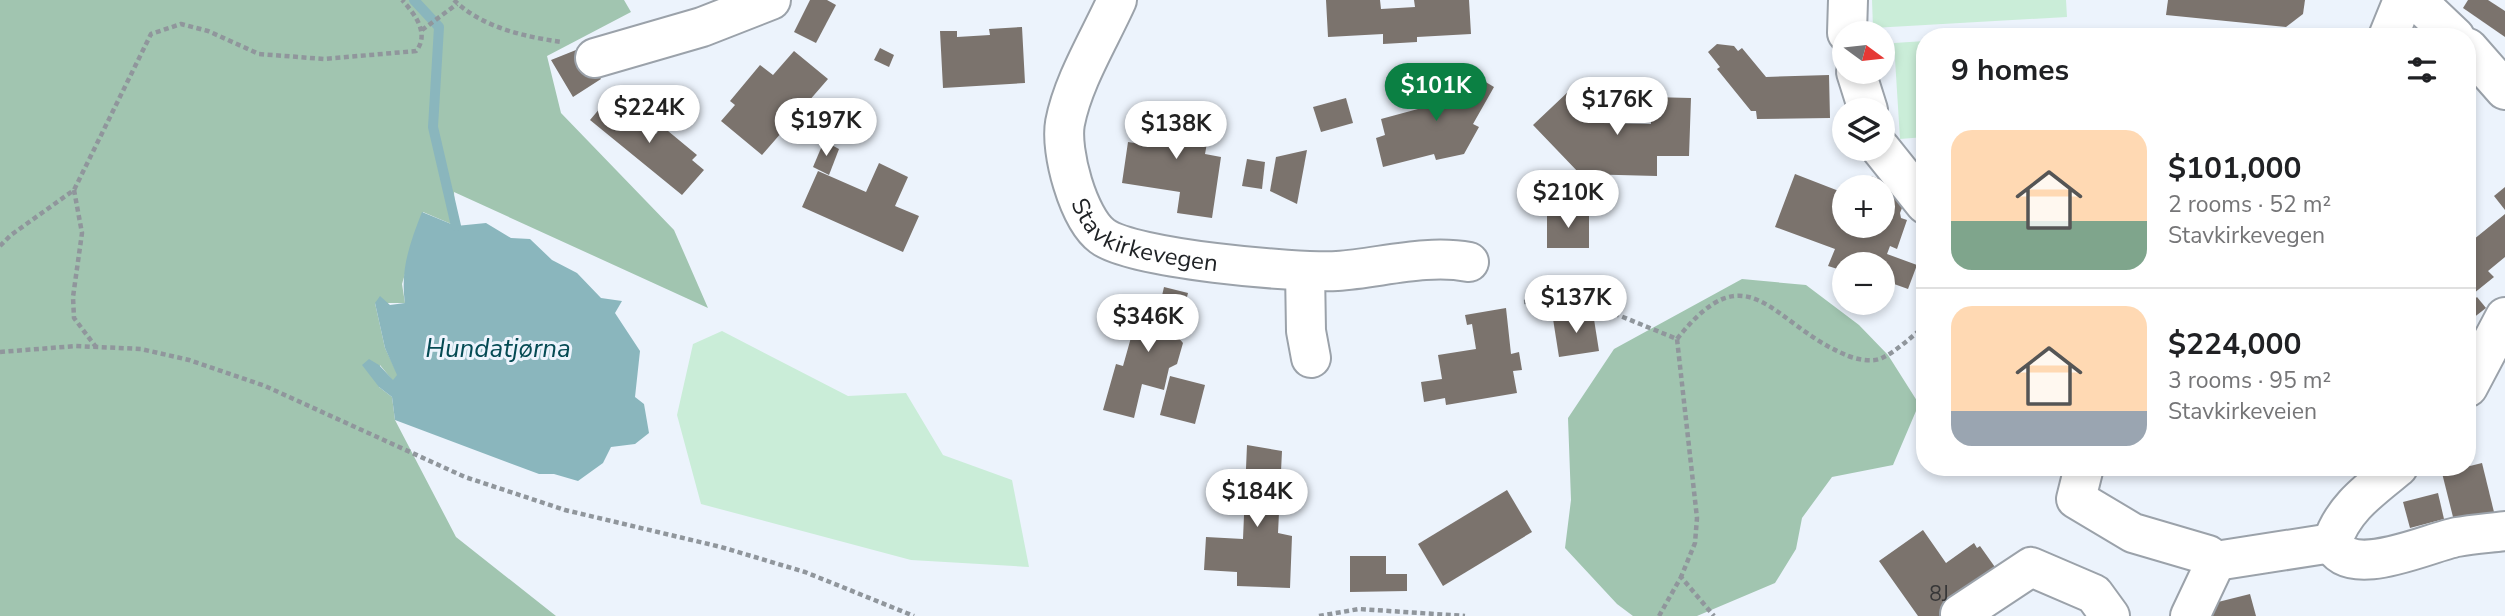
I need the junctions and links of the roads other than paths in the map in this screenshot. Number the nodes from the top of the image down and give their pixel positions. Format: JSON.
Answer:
{"nodes":[{"id":1,"x":771,"y":0,"type":"edge"},
{"id":2,"x":1117,"y":0,"type":"edge"},
{"id":3,"x":1848,"y":0,"type":"edge"},
{"id":4,"x":2403,"y":0,"type":"edge"},
{"id":5,"x":2416,"y":0,"type":"edge"},
{"id":6,"x":1847,"y":21,"type":"edge"},
{"id":7,"x":2392,"y":28,"type":"edge"},
{"id":8,"x":2446,"y":28,"type":"edge"},
{"id":9,"x":2476,"y":57,"type":"edge"},
{"id":10,"x":595,"y":58,"type":"road end"},
{"id":11,"x":2505,"y":90,"type":"edge"},
{"id":12,"x":1891,"y":161,"type":"edge"},
{"id":13,"x":1916,"y":193,"type":"edge"},
{"id":14,"x":1469,"y":262,"type":"dead end"},
{"id":15,"x":1305,"y":271,"type":"junction"},
{"id":16,"x":2505,"y":317,"type":"edge"},
{"id":17,"x":1311,"y":358,"type":"dead end"},
{"id":18,"x":2476,"y":372,"type":"edge"},
{"id":19,"x":2082,"y":476,"type":"edge"},
{"id":20,"x":2388,"y":476,"type":"edge"},
{"id":21,"x":2505,"y":531,"type":"edge"},
{"id":22,"x":2332,"y":544,"type":"junction"},
{"id":23,"x":2216,"y":561,"type":"junction"},
{"id":24,"x":1960,"y":614,"type":"dead end"},
{"id":25,"x":2110,"y":616,"type":"edge"},
{"id":26,"x":2190,"y":616,"type":"edge"}],
"edges":[{"from":1,"to":10,"type":"street"},
{"from":2,"to":15,"type":"street","name":"Stavkirkevegen"},
{"from":3,"to":6,"type":"street"},
{"from":4,"to":7,"type":"street"},
{"from":5,"to":8,"type":"street"},
{"from":9,"to":11,"type":"street"},
{"from":12,"to":13,"type":"street"},
{"from":14,"to":15,"type":"street","name":"Stavkirkevegen"},
{"from":15,"to":17,"type":"street"},
{"from":16,"to":18,"type":"street"},
{"from":19,"to":23,"type":"street"},
{"from":20,"to":22,"type":"street"},
{"from":21,"to":22,"type":"street"},
{"from":22,"to":23,"type":"street"},
{"from":23,"to":26,"type":"street"},
{"from":24,"to":25,"type":"street"}]}
